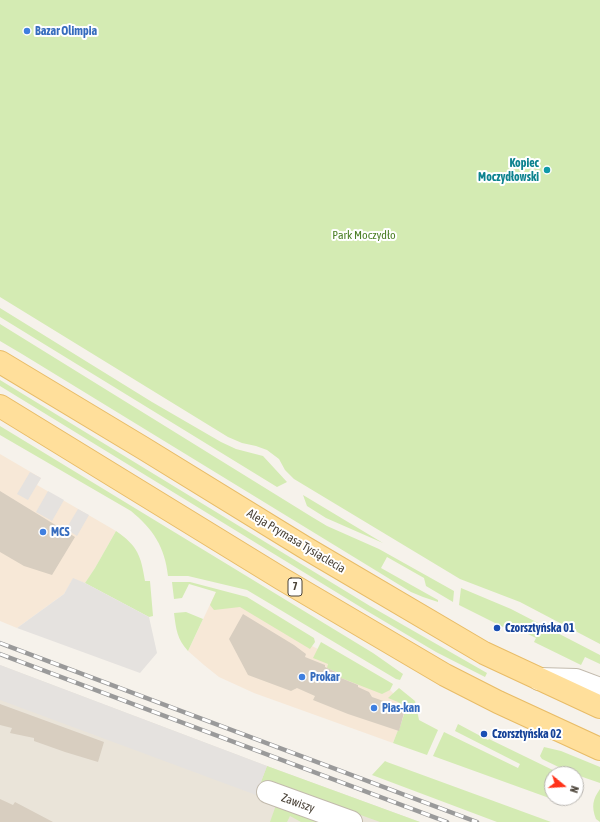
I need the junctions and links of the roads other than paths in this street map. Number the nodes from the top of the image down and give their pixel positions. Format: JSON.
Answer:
{"nodes":[{"id":1,"x":0,"y":362,"type":"edge"},
{"id":2,"x":0,"y":406,"type":"edge"},
{"id":3,"x":537,"y":678,"type":"junction"},
{"id":4,"x":600,"y":689,"type":"edge"},
{"id":5,"x":600,"y":707,"type":"edge"},
{"id":6,"x":600,"y":749,"type":"edge"},
{"id":7,"x":268,"y":792,"type":"dead end"},
{"id":8,"x":351,"y":822,"type":"edge"}],
"edges":[{"from":1,"to":3,"type":"main road","name":"Aleja Prymasa Tysiąclecia"},
{"from":2,"to":6,"type":"main road","number":"7"},
{"from":3,"to":4,"type":"street"},
{"from":3,"to":5,"type":"main road","name":"Aleja Prymasa Tysiąclecia"},
{"from":7,"to":8,"type":"street","name":"Zawiszy"}]}
